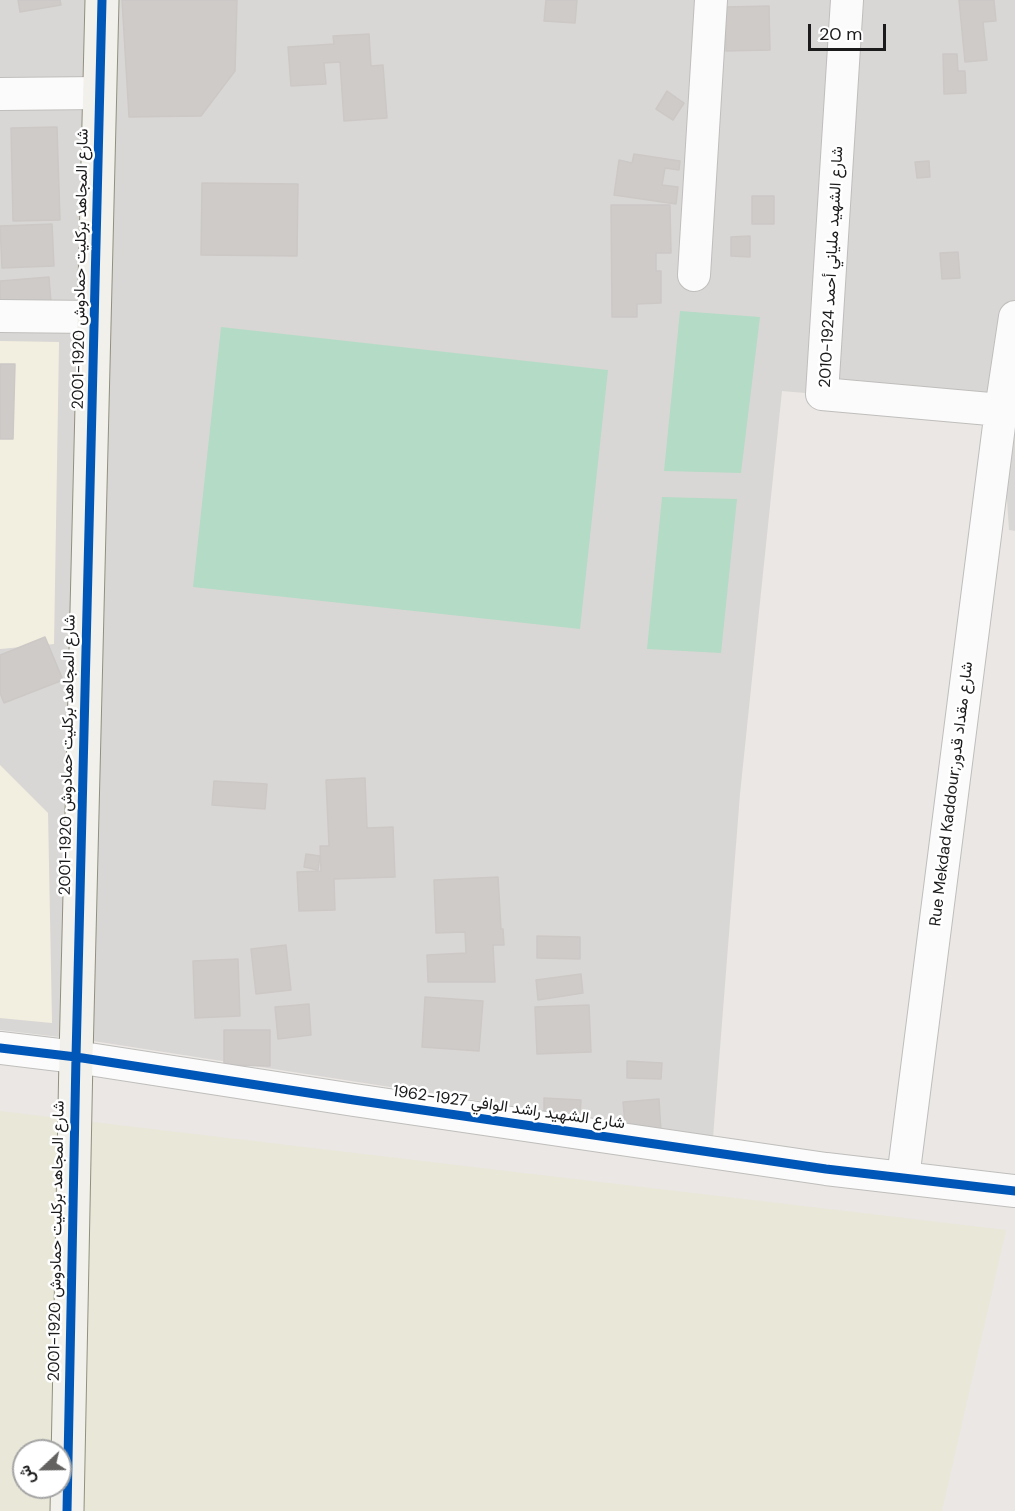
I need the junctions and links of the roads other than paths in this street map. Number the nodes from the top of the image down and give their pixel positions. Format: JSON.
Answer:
{"nodes":[{"id":1,"x":102,"y":0,"type":"edge"},
{"id":2,"x":711,"y":0,"type":"edge"},
{"id":3,"x":847,"y":0,"type":"edge"},
{"id":4,"x":100,"y":93,"type":"junction"},
{"id":5,"x":0,"y":94,"type":"edge"},
{"id":6,"x":694,"y":275,"type":"dead end"},
{"id":7,"x":0,"y":316,"type":"edge"},
{"id":8,"x":94,"y":317,"type":"junction"},
{"id":9,"x":1015,"y":317,"type":"edge"},
{"id":10,"x":1001,"y":410,"type":"junction"},
{"id":11,"x":0,"y":1048,"type":"edge"},
{"id":12,"x":75,"y":1057,"type":"junction"},
{"id":13,"x":903,"y":1178,"type":"junction"},
{"id":14,"x":1015,"y":1191,"type":"edge"},
{"id":15,"x":67,"y":1511,"type":"edge"}],
"edges":[{"from":1,"to":4,"type":"street","name":"شارع المجاهد بركليت حمادوش 1920-2001"},
{"from":2,"to":6,"type":"street"},
{"from":3,"to":10,"type":"street","name":"شارع الشهيد ملياني أحمد 1924-2010"},
{"from":4,"to":5,"type":"street"},
{"from":4,"to":8,"type":"street","name":"شارع المجاهد بركليت حمادوش 1920-2001"},
{"from":7,"to":8,"type":"street"},
{"from":8,"to":12,"type":"street","name":"شارع المجاهد بركليت حمادوش 1920-2001"},
{"from":9,"to":10,"type":"street","name":"Rue Mekdad Kaddour;شارع مقداد قدور"},
{"from":10,"to":13,"type":"street","name":"Rue Mekdad Kaddour;شارع مقداد قدور"},
{"from":11,"to":12,"type":"street","name":"شارع الشهيد راشد الوافي 1927-1962"},
{"from":12,"to":13,"type":"street","name":"شارع الشهيد راشد الوافي 1927-1962"},
{"from":12,"to":15,"type":"street","name":"شارع المجاهد بركليت حمادوش 1920-2001"},
{"from":13,"to":14,"type":"street","name":"شارع الشهيد راشد الوافي 1927-1962"}]}
